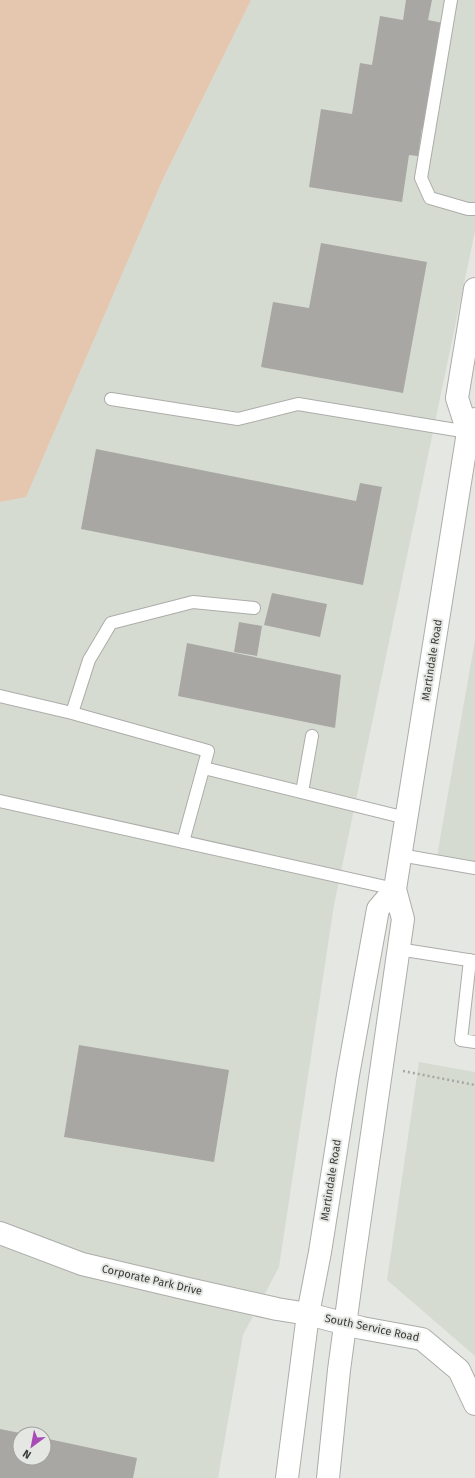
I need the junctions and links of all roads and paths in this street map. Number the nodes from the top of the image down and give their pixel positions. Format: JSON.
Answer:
{"nodes":[{"id":1,"x":451,"y":0,"type":"edge"},
{"id":2,"x":475,"y":209,"type":"edge"},
{"id":3,"x":475,"y":288,"type":"edge"},
{"id":4,"x":111,"y":399,"type":"dead end"},
{"id":5,"x":472,"y":426,"type":"edge"},
{"id":6,"x":254,"y":608,"type":"dead end"},
{"id":7,"x":0,"y":696,"type":"edge"},
{"id":8,"x":72,"y":713,"type":"junction"},
{"id":9,"x":312,"y":736,"type":"dead end"},
{"id":10,"x":204,"y":768,"type":"junction"},
{"id":11,"x":302,"y":792,"type":"junction"},
{"id":12,"x":0,"y":801,"type":"edge"},
{"id":13,"x":406,"y":818,"type":"junction"},
{"id":14,"x":182,"y":842,"type":"junction"},
{"id":15,"x":400,"y":855,"type":"junction"},
{"id":16,"x":475,"y":868,"type":"edge"},
{"id":17,"x":395,"y":889,"type":"junction"},
{"id":18,"x":398,"y":949,"type":"junction"},
{"id":19,"x":472,"y":961,"type":"edge"},
{"id":20,"x":475,"y":1042,"type":"edge"},
{"id":21,"x":399,"y":1070,"type":"dead end"},
{"id":22,"x":475,"y":1085,"type":"edge"},
{"id":23,"x":0,"y":1233,"type":"edge"},
{"id":24,"x":308,"y":1314,"type":"junction"},
{"id":25,"x":346,"y":1324,"type":"junction"},
{"id":26,"x":475,"y":1404,"type":"edge"},
{"id":27,"x":287,"y":1478,"type":"edge"},
{"id":28,"x":328,"y":1478,"type":"edge"}],
"edges":[{"from":1,"to":2,"type":"lane"},
{"from":3,"to":5,"type":"main road","name":"Martindale Road"},
{"from":4,"to":5,"type":"lane"},
{"from":5,"to":13,"type":"main road","name":"Martindale Road"},
{"from":6,"to":8,"type":"lane"},
{"from":7,"to":8,"type":"lane"},
{"from":8,"to":10,"type":"lane"},
{"from":9,"to":11,"type":"lane"},
{"from":10,"to":11,"type":"lane"},
{"from":10,"to":14,"type":"lane"},
{"from":11,"to":13,"type":"lane"},
{"from":12,"to":14,"type":"lane"},
{"from":13,"to":15,"type":"main road","name":"Martindale Road"},
{"from":14,"to":17,"type":"lane"},
{"from":15,"to":16,"type":"lane"},
{"from":15,"to":17,"type":"main road","name":"Martindale Road"},
{"from":17,"to":18,"type":"main road","name":"Martindale Road"},
{"from":17,"to":24,"type":"main road","name":"Martindale Road"},
{"from":18,"to":19,"type":"lane"},
{"from":18,"to":25,"type":"main road","name":"Martindale Road"},
{"from":19,"to":20,"type":"lane"},
{"from":21,"to":22,"type":"path"},
{"from":23,"to":24,"type":"main road","name":"Corporate Park Drive"},
{"from":24,"to":25,"type":"main road","name":"South Service Road"},
{"from":24,"to":27,"type":"main road","name":"Martindale Road"},
{"from":25,"to":26,"type":"main road","name":"South Service Road"},
{"from":25,"to":28,"type":"main road","name":"Martindale Road"}]}
